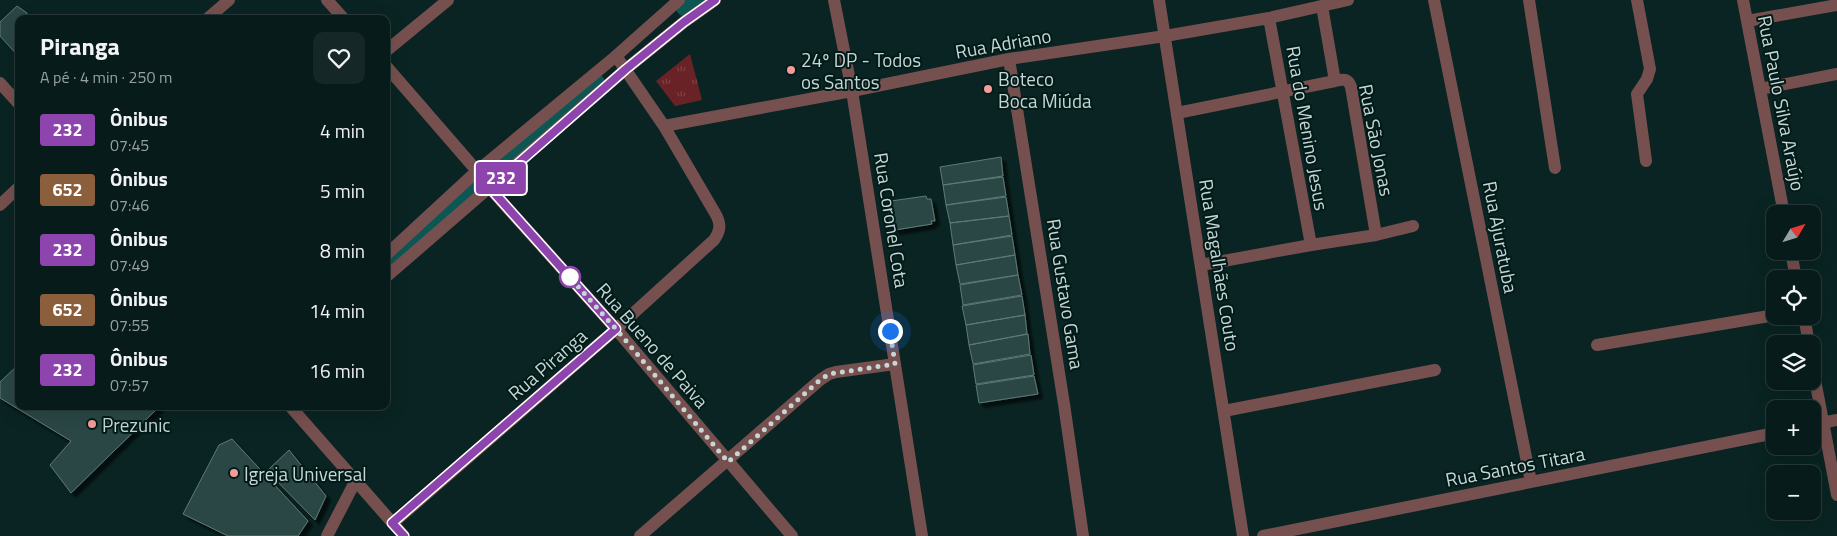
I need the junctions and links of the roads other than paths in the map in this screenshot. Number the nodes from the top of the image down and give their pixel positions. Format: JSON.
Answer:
{"nodes":[{"id":1,"x":229,"y":0,"type":"edge"},
{"id":2,"x":327,"y":0,"type":"edge"},
{"id":3,"x":448,"y":0,"type":"edge"},
{"id":4,"x":679,"y":0,"type":"edge"},
{"id":5,"x":715,"y":0,"type":"edge"},
{"id":6,"x":834,"y":0,"type":"edge"},
{"id":7,"x":1159,"y":0,"type":"edge"},
{"id":8,"x":1348,"y":0,"type":"edge"},
{"id":9,"x":1434,"y":0,"type":"edge"},
{"id":10,"x":1529,"y":0,"type":"edge"},
{"id":11,"x":1637,"y":0,"type":"edge"},
{"id":12,"x":1743,"y":0,"type":"edge"},
{"id":13,"x":1837,"y":5,"type":"edge"},
{"id":14,"x":1322,"y":6,"type":"junction"},
{"id":15,"x":212,"y":15,"type":"edge"},
{"id":16,"x":340,"y":15,"type":"edge"},
{"id":17,"x":1269,"y":18,"type":"junction"},
{"id":18,"x":1747,"y":21,"type":"junction"},
{"id":19,"x":1165,"y":36,"type":"junction"},
{"id":20,"x":390,"y":48,"type":"edge"},
{"id":21,"x":616,"y":56,"type":"junction"},
{"id":22,"x":1009,"y":59,"type":"junction"},
{"id":23,"x":626,"y":69,"type":"junction"},
{"id":24,"x":390,"y":71,"type":"edge"},
{"id":25,"x":1837,"y":74,"type":"edge"},
{"id":26,"x":1335,"y":81,"type":"junction"},
{"id":27,"x":0,"y":83,"type":"edge"},
{"id":28,"x":1760,"y":89,"type":"junction"},
{"id":29,"x":852,"y":91,"type":"junction"},
{"id":30,"x":1282,"y":92,"type":"junction"},
{"id":31,"x":15,"y":100,"type":"edge"},
{"id":32,"x":1177,"y":113,"type":"junction"},
{"id":33,"x":664,"y":126,"type":"junction"},
{"id":34,"x":1646,"y":161,"type":"dead end"},
{"id":35,"x":1556,"y":168,"type":"dead end"},
{"id":36,"x":483,"y":180,"type":"junction"},
{"id":37,"x":15,"y":191,"type":"edge"},
{"id":38,"x":0,"y":205,"type":"edge"},
{"id":39,"x":1782,"y":205,"type":"edge"},
{"id":40,"x":1413,"y":226,"type":"dead end"},
{"id":41,"x":1376,"y":234,"type":"junction"},
{"id":42,"x":1311,"y":244,"type":"junction"},
{"id":43,"x":390,"y":252,"type":"edge"},
{"id":44,"x":1201,"y":265,"type":"junction"},
{"id":45,"x":390,"y":273,"type":"edge"},
{"id":46,"x":1766,"y":317,"type":"edge"},
{"id":47,"x":616,"y":329,"type":"junction"},
{"id":48,"x":1597,"y":345,"type":"dead end"},
{"id":49,"x":895,"y":364,"type":"junction"},
{"id":50,"x":1435,"y":370,"type":"dead end"},
{"id":51,"x":294,"y":410,"type":"edge"},
{"id":52,"x":1224,"y":411,"type":"junction"},
{"id":53,"x":1837,"y":420,"type":"edge"},
{"id":54,"x":1821,"y":423,"type":"edge"},
{"id":55,"x":1766,"y":435,"type":"edge"},
{"id":56,"x":1821,"y":435,"type":"edge"},
{"id":57,"x":728,"y":462,"type":"junction"},
{"id":58,"x":356,"y":480,"type":"junction"},
{"id":59,"x":1531,"y":482,"type":"junction"},
{"id":60,"x":1837,"y":495,"type":"edge"},
{"id":61,"x":392,"y":523,"type":"junction"},
{"id":62,"x":327,"y":536,"type":"edge"},
{"id":63,"x":404,"y":536,"type":"edge"},
{"id":64,"x":640,"y":536,"type":"edge"},
{"id":65,"x":792,"y":536,"type":"edge"},
{"id":66,"x":922,"y":536,"type":"edge"},
{"id":67,"x":1083,"y":536,"type":"edge"},
{"id":68,"x":1243,"y":536,"type":"edge"},
{"id":69,"x":1263,"y":536,"type":"edge"}],
"edges":[{"from":1,"to":15,"type":"street"},
{"from":2,"to":16,"type":"street"},
{"from":3,"to":20,"type":"street"},
{"from":4,"to":21,"type":"street"},
{"from":5,"to":23,"type":"street"},
{"from":6,"to":29,"type":"street","name":"Rua Coronel Cota"},
{"from":7,"to":19,"type":"street","name":"Rua Magalhães Couto"},
{"from":8,"to":14,"type":"street","name":"Rua Adriano"},
{"from":9,"to":59,"type":"street","name":"Rua Ajuratuba"},
{"from":10,"to":35,"type":"street"},
{"from":11,"to":34,"type":"street"},
{"from":12,"to":18,"type":"street","name":"Rua Paulo Silva Araújo"},
{"from":13,"to":18,"type":"street"},
{"from":14,"to":17,"type":"street","name":"Rua Adriano"},
{"from":14,"to":26,"type":"street","name":"Rua São Jonas"},
{"from":17,"to":19,"type":"street","name":"Rua Adriano"},
{"from":17,"to":30,"type":"street","name":"Rua do Menino Jesus"},
{"from":18,"to":28,"type":"street","name":"Rua Paulo Silva Araújo"},
{"from":19,"to":22,"type":"street","name":"Rua Adriano"},
{"from":19,"to":32,"type":"street","name":"Rua Magalhães Couto"},
{"from":21,"to":23,"type":"street"},
{"from":21,"to":36,"type":"street"},
{"from":22,"to":29,"type":"street","name":"Rua Adriano"},
{"from":22,"to":67,"type":"street","name":"Rua Gustavo Gama"},
{"from":23,"to":33,"type":"street"},
{"from":23,"to":36,"type":"street"},
{"from":24,"to":36,"type":"street","name":"Rua Bueno de Paiva"},
{"from":25,"to":28,"type":"street"},
{"from":26,"to":30,"type":"street"},
{"from":26,"to":41,"type":"street","name":"Rua São Jonas"},
{"from":27,"to":31,"type":"street"},
{"from":28,"to":39,"type":"street","name":"Rua Paulo Silva Araújo"},
{"from":29,"to":33,"type":"street","name":"Rua Adriano"},
{"from":29,"to":49,"type":"street","name":"Rua Coronel Cota"},
{"from":30,"to":32,"type":"street"},
{"from":30,"to":42,"type":"street","name":"Rua do Menino Jesus"},
{"from":32,"to":44,"type":"street","name":"Rua Magalhães Couto"},
{"from":33,"to":47,"type":"street","name":"Rua Piranga"},
{"from":36,"to":43,"type":"street"},
{"from":36,"to":45,"type":"street"},
{"from":36,"to":47,"type":"street","name":"Rua Bueno de Paiva"},
{"from":37,"to":38,"type":"street"},
{"from":40,"to":41,"type":"street"},
{"from":41,"to":42,"type":"street"},
{"from":42,"to":44,"type":"street"},
{"from":44,"to":52,"type":"street","name":"Rua Magalhães Couto"},
{"from":46,"to":48,"type":"street"},
{"from":47,"to":57,"type":"street","name":"Rua Bueno de Paiva"},
{"from":47,"to":61,"type":"street","name":"Rua Piranga"},
{"from":49,"to":57,"type":"street"},
{"from":49,"to":66,"type":"street","name":"Rua Coronel Cota"},
{"from":50,"to":52,"type":"street"},
{"from":51,"to":58,"type":"street"},
{"from":52,"to":68,"type":"street","name":"Rua Magalhães Couto"},
{"from":53,"to":54,"type":"street"},
{"from":55,"to":59,"type":"street","name":"Rua Santos Titara"},
{"from":56,"to":60,"type":"street"},
{"from":57,"to":64,"type":"street"},
{"from":57,"to":65,"type":"street","name":"Rua Bueno de Paiva"},
{"from":58,"to":61,"type":"street"},
{"from":58,"to":62,"type":"street"},
{"from":59,"to":69,"type":"street","name":"Rua Santos Titara"},
{"from":61,"to":63,"type":"street"}]}
